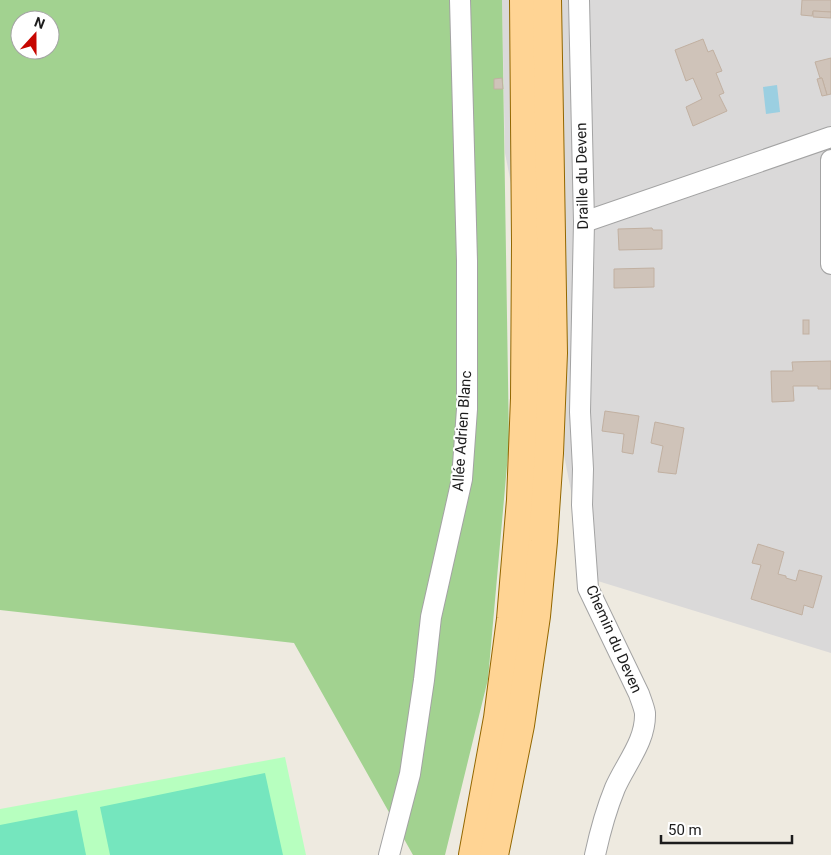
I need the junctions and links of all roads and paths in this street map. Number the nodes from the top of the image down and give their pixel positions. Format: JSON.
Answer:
{"nodes":[{"id":1,"x":460,"y":0,"type":"edge"},
{"id":2,"x":524,"y":0,"type":"edge"},
{"id":3,"x":547,"y":0,"type":"edge"},
{"id":4,"x":579,"y":0,"type":"edge"},
{"id":5,"x":829,"y":144,"type":"edge"},
{"id":6,"x":831,"y":160,"type":"edge"},
{"id":7,"x":584,"y":222,"type":"junction"},
{"id":8,"x":831,"y":264,"type":"edge"},
{"id":9,"x":582,"y":352,"type":"joint"},
{"id":10,"x":389,"y":855,"type":"edge"},
{"id":11,"x":473,"y":855,"type":"edge"},
{"id":12,"x":494,"y":855,"type":"edge"},
{"id":13,"x":595,"y":855,"type":"edge"}],
"edges":[{"from":1,"to":10,"type":"street","name":"Allée Adrien Blanc"},
{"from":2,"to":11,"type":"main road"},
{"from":3,"to":12,"type":"main road"},
{"from":4,"to":7,"type":"street","name":"Draille du Deven"},
{"from":5,"to":7,"type":"street"},
{"from":6,"to":8,"type":"street"},
{"from":7,"to":9,"type":"street","name":"Draille du Deven"},
{"from":9,"to":13,"type":"street","name":"Chemin du Deven"}]}
